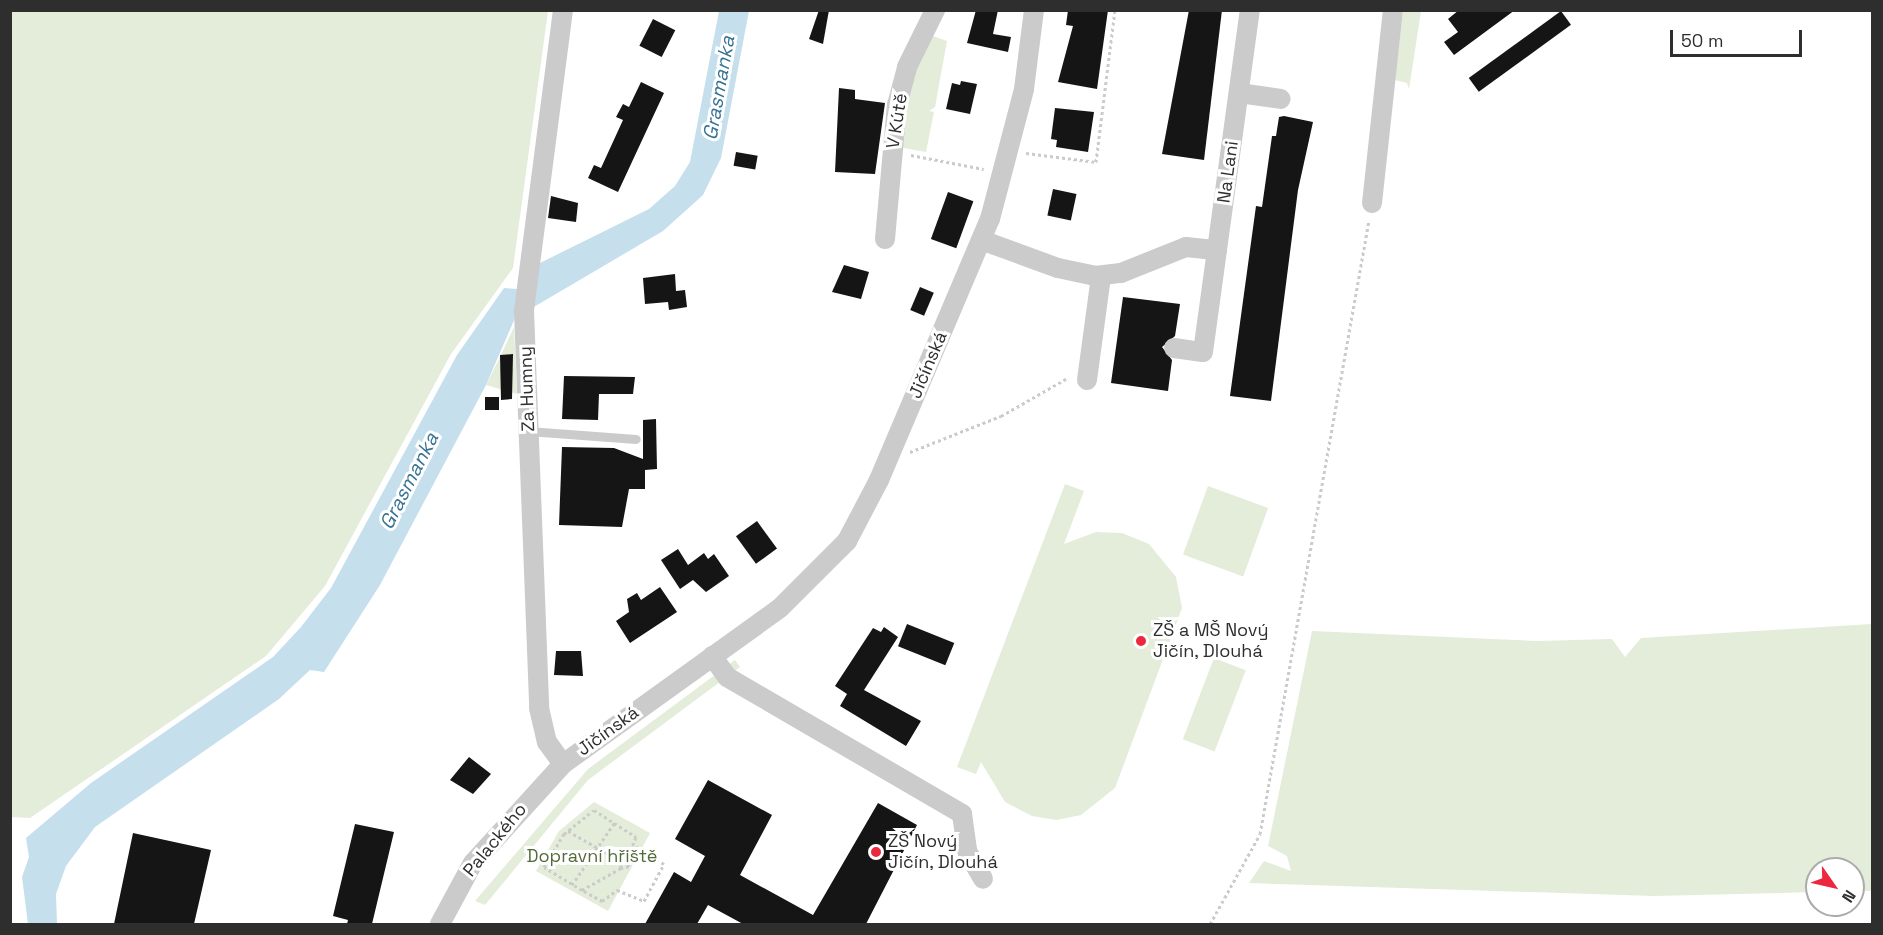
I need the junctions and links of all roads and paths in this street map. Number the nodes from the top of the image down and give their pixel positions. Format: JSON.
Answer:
{"nodes":[{"id":1,"x":562,"y":10,"type":"edge"},
{"id":2,"x":935,"y":10,"type":"edge"},
{"id":3,"x":1034,"y":10,"type":"edge"},
{"id":4,"x":1115,"y":10,"type":"edge"},
{"id":5,"x":1250,"y":10,"type":"edge"},
{"id":6,"x":1393,"y":10,"type":"edge"},
{"id":7,"x":1239,"y":93,"type":"junction"},
{"id":8,"x":1281,"y":99,"type":"dead end"},
{"id":9,"x":1027,"y":142,"type":"dead end"},
{"id":10,"x":892,"y":151,"type":"junction"},
{"id":11,"x":1025,"y":152,"type":"junction"},
{"id":12,"x":1023,"y":160,"type":"dead end"},
{"id":13,"x":1004,"y":173,"type":"junction"},
{"id":14,"x":1372,"y":203,"type":"joint"},
{"id":15,"x":885,"y":239,"type":"dead end"},
{"id":16,"x":981,"y":240,"type":"junction"},
{"id":17,"x":1217,"y":250,"type":"junction"},
{"id":18,"x":1101,"y":276,"type":"junction"},
{"id":19,"x":1174,"y":348,"type":"dead end"},
{"id":20,"x":1090,"y":358,"type":"junction"},
{"id":21,"x":1087,"y":380,"type":"dead end"},
{"id":22,"x":528,"y":431,"type":"junction"},
{"id":23,"x":636,"y":438,"type":"dead end"},
{"id":24,"x":910,"y":441,"type":"dead end"},
{"id":25,"x":906,"y":451,"type":"junction"},
{"id":26,"x":902,"y":460,"type":"dead end"},
{"id":27,"x":712,"y":656,"type":"junction"},
{"id":28,"x":563,"y":764,"type":"junction"},
{"id":29,"x":615,"y":822,"type":"junction"},
{"id":30,"x":567,"y":831,"type":"junction"},
{"id":31,"x":634,"y":845,"type":"junction"},
{"id":32,"x":598,"y":848,"type":"junction"},
{"id":33,"x":627,"y":858,"type":"junction"},
{"id":34,"x":619,"y":860,"type":"junction"},
{"id":35,"x":621,"y":868,"type":"junction"},
{"id":36,"x":983,"y":879,"type":"dead end"},
{"id":37,"x":572,"y":886,"type":"junction"},
{"id":38,"x":582,"y":890,"type":"junction"},
{"id":39,"x":440,"y":924,"type":"edge"},
{"id":40,"x":1210,"y":924,"type":"edge"}],
"edges":[{"from":1,"to":22,"type":"street","name":"Za Humny"},
{"from":2,"to":10,"type":"street","name":"V Kútě"},
{"from":3,"to":13,"type":"street","name":"Jičínská"},
{"from":4,"to":11,"type":"path"},
{"from":5,"to":7,"type":"street","name":"Na Lani"},
{"from":6,"to":14,"type":"street"},
{"from":7,"to":8,"type":"street"},
{"from":7,"to":17,"type":"street","name":"Na Lani"},
{"from":9,"to":11,"type":"path"},
{"from":10,"to":13,"type":"path"},
{"from":10,"to":15,"type":"street","name":"V Kútě"},
{"from":11,"to":12,"type":"path"},
{"from":13,"to":16,"type":"street","name":"Jičínská"},
{"from":14,"to":40,"type":"path"},
{"from":16,"to":18,"type":"street"},
{"from":16,"to":27,"type":"street","name":"Jičínská"},
{"from":17,"to":18,"type":"street"},
{"from":17,"to":19,"type":"street","name":"Na Lani"},
{"from":18,"to":20,"type":"street"},
{"from":20,"to":21,"type":"street"},
{"from":20,"to":25,"type":"path"},
{"from":22,"to":23,"type":"lane"},
{"from":22,"to":28,"type":"street","name":"Za Humny"},
{"from":24,"to":25,"type":"path"},
{"from":25,"to":26,"type":"path"},
{"from":27,"to":28,"type":"street","name":"Jičínská"},
{"from":27,"to":36,"type":"street"},
{"from":28,"to":39,"type":"street","name":"Palackého"},
{"from":29,"to":30,"type":"path"},
{"from":29,"to":31,"type":"path"},
{"from":29,"to":32,"type":"path"},
{"from":30,"to":32,"type":"path"},
{"from":30,"to":37,"type":"path"},
{"from":31,"to":33,"type":"path"},
{"from":31,"to":38,"type":"path"},
{"from":32,"to":34,"type":"path"},
{"from":32,"to":37,"type":"path"},
{"from":33,"to":34,"type":"path"},
{"from":33,"to":35,"type":"path"},
{"from":34,"to":35,"type":"path"},
{"from":35,"to":38,"type":"path"},
{"from":37,"to":38,"type":"path"}]}
